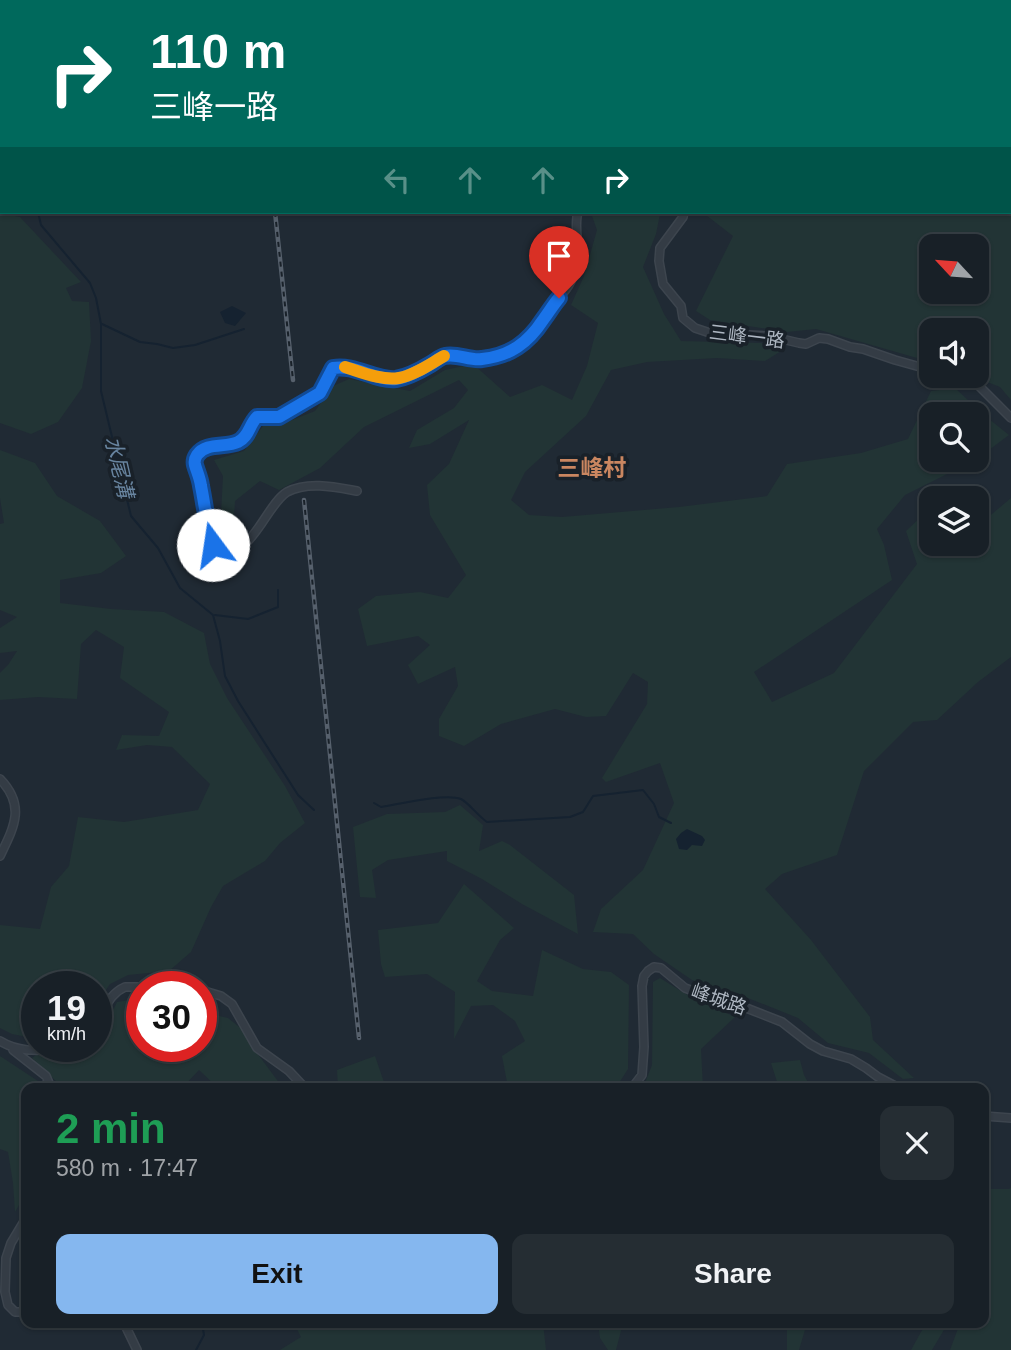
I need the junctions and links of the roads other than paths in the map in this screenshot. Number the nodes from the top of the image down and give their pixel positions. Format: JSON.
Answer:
{"nodes":[{"id":1,"x":577,"y":214,"type":"edge"},
{"id":2,"x":684,"y":214,"type":"edge"},
{"id":3,"x":919,"y":367,"type":"edge"},
{"id":4,"x":980,"y":388,"type":"edge"},
{"id":5,"x":1011,"y":418,"type":"edge"},
{"id":6,"x":357,"y":491,"type":"dead end"},
{"id":7,"x":0,"y":779,"type":"edge"},
{"id":8,"x":0,"y":856,"type":"edge"},
{"id":9,"x":217,"y":995,"type":"edge"},
{"id":10,"x":0,"y":1041,"type":"edge"},
{"id":11,"x":10,"y":1047,"type":"junction"},
{"id":12,"x":21,"y":1050,"type":"edge"},
{"id":13,"x":49,"y":1083,"type":"edge"},
{"id":14,"x":301,"y":1083,"type":"edge"},
{"id":15,"x":636,"y":1083,"type":"edge"},
{"id":16,"x":889,"y":1083,"type":"edge"},
{"id":17,"x":989,"y":1116,"type":"edge"},
{"id":18,"x":1011,"y":1118,"type":"edge"},
{"id":19,"x":21,"y":1226,"type":"edge"},
{"id":20,"x":21,"y":1312,"type":"edge"},
{"id":21,"x":126,"y":1328,"type":"edge"},
{"id":22,"x":137,"y":1350,"type":"edge"}],
"edges":[{"from":1,"to":6,"type":"street"},
{"from":2,"to":3,"type":"street","name":"三峰一路"},
{"from":4,"to":5,"type":"street"},
{"from":7,"to":8,"type":"street"},
{"from":9,"to":14,"type":"street"},
{"from":10,"to":11,"type":"street"},
{"from":11,"to":12,"type":"street"},
{"from":11,"to":13,"type":"street"},
{"from":15,"to":16,"type":"street","name":"峰城路"},
{"from":17,"to":18,"type":"street"},
{"from":19,"to":20,"type":"street"},
{"from":21,"to":22,"type":"street"}]}
